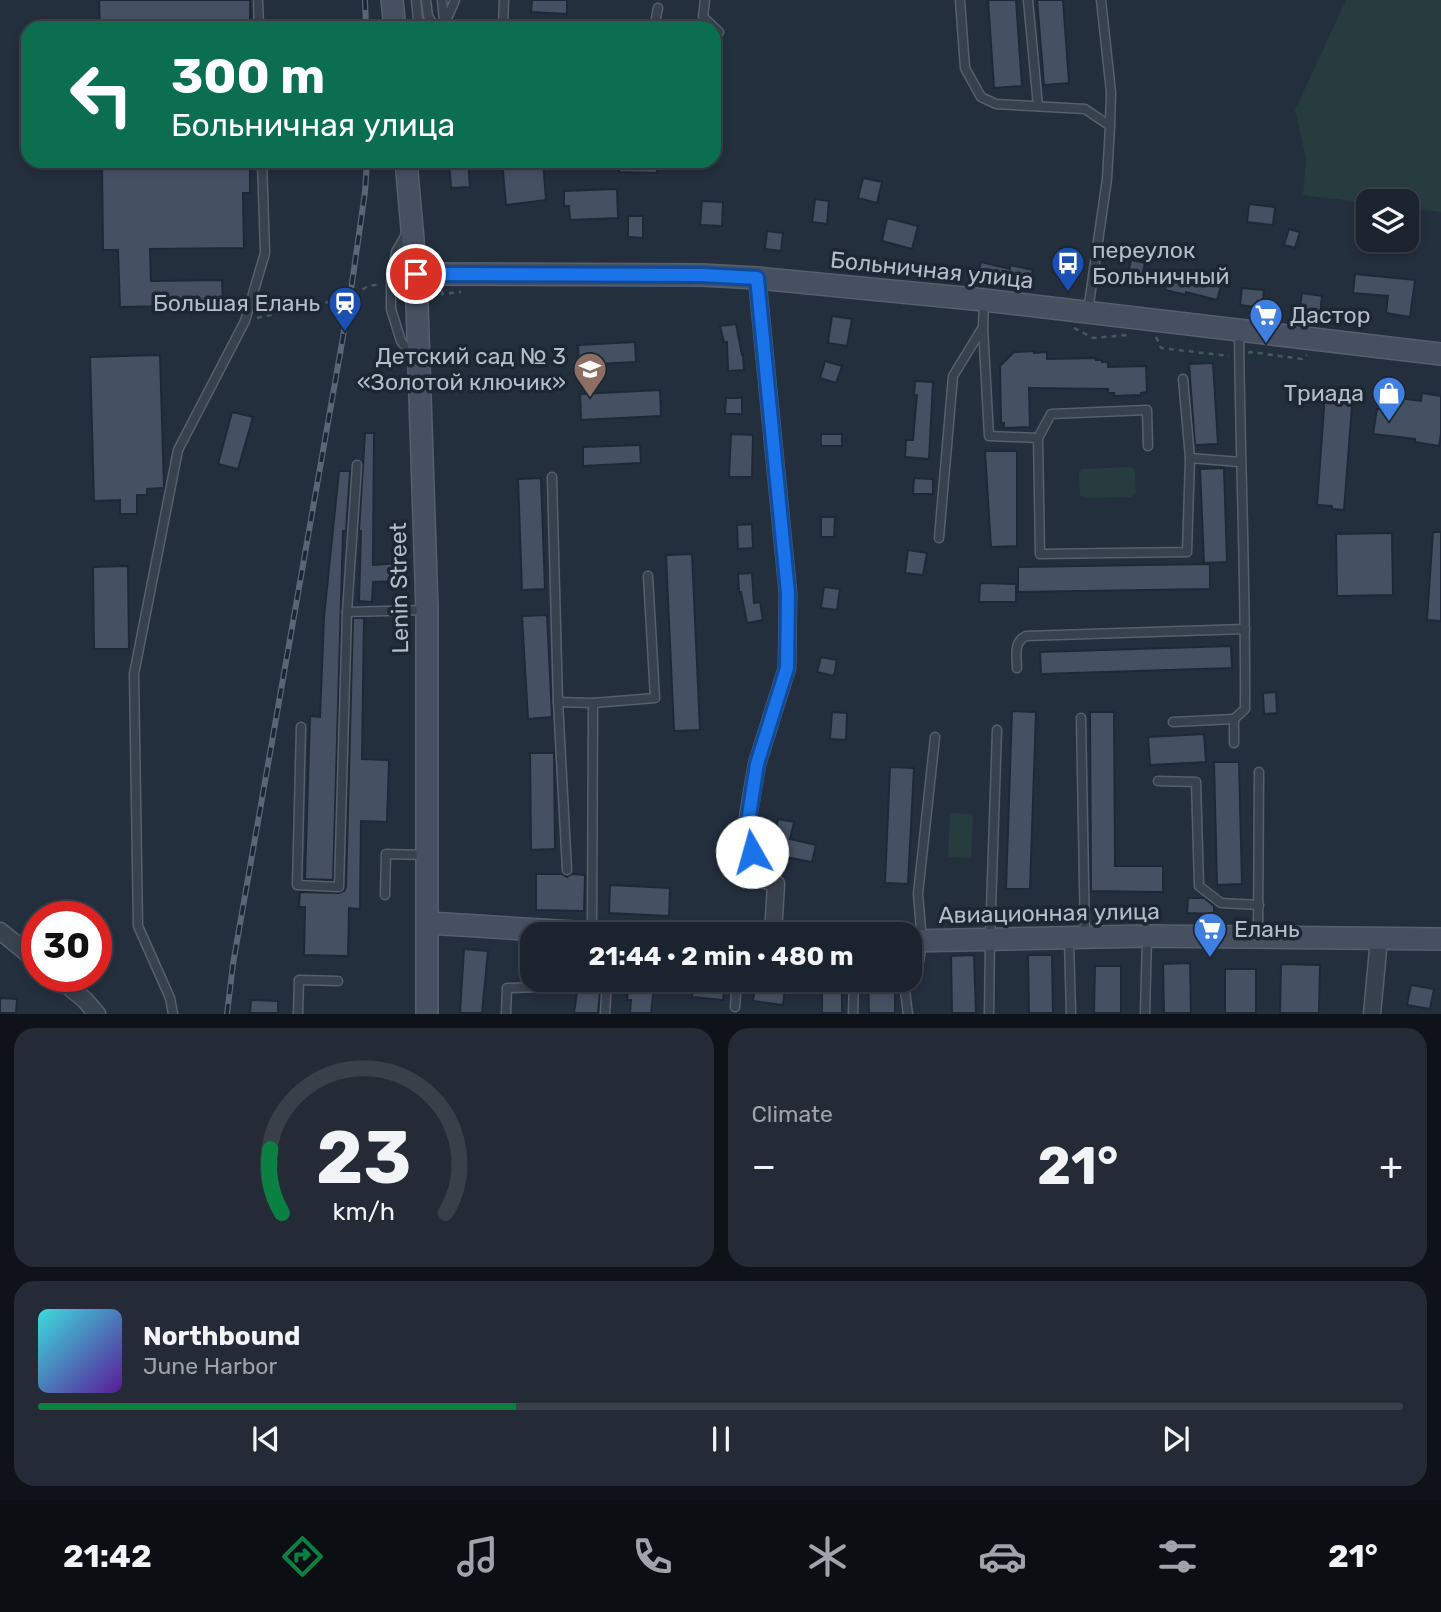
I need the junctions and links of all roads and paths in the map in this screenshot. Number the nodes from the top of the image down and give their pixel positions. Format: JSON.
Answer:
{"nodes":[{"id":1,"x":258,"y":0,"type":"edge"},
{"id":2,"x":392,"y":0,"type":"edge"},
{"id":3,"x":416,"y":0,"type":"edge"},
{"id":4,"x":426,"y":0,"type":"edge"},
{"id":5,"x":442,"y":0,"type":"edge"},
{"id":6,"x":454,"y":0,"type":"edge"},
{"id":7,"x":503,"y":0,"type":"edge"},
{"id":8,"x":705,"y":0,"type":"edge"},
{"id":9,"x":960,"y":0,"type":"edge"},
{"id":10,"x":1028,"y":0,"type":"edge"},
{"id":11,"x":1101,"y":0,"type":"edge"},
{"id":12,"x":658,"y":8,"type":"dead end"},
{"id":13,"x":259,"y":21,"type":"edge"},
{"id":14,"x":394,"y":21,"type":"edge"},
{"id":15,"x":418,"y":21,"type":"edge"},
{"id":16,"x":431,"y":21,"type":"edge"},
{"id":17,"x":444,"y":21,"type":"edge"},
{"id":18,"x":446,"y":21,"type":"edge"},
{"id":19,"x":501,"y":21,"type":"edge"},
{"id":20,"x":655,"y":21,"type":"edge"},
{"id":21,"x":708,"y":21,"type":"edge"},
{"id":22,"x":1038,"y":106,"type":"junction"},
{"id":23,"x":1110,"y":126,"type":"junction"},
{"id":24,"x":262,"y":168,"type":"edge"},
{"id":25,"x":407,"y":168,"type":"edge"},
{"id":26,"x":411,"y":225,"type":"junction"},
{"id":27,"x":416,"y":274,"type":"junction"},
{"id":28,"x":757,"y":278,"type":"junction"},
{"id":29,"x":391,"y":282,"type":"junction"},
{"id":30,"x":985,"y":300,"type":"junction"},
{"id":31,"x":1088,"y":314,"type":"junction"},
{"id":32,"x":245,"y":321,"type":"junction"},
{"id":33,"x":983,"y":327,"type":"junction"},
{"id":34,"x":1239,"y":331,"type":"junction"},
{"id":35,"x":1441,"y":354,"type":"edge"},
{"id":36,"x":419,"y":365,"type":"junction"},
{"id":37,"x":1183,"y":379,"type":"dead end"},
{"id":38,"x":1038,"y":438,"type":"junction"},
{"id":39,"x":1148,"y":446,"type":"dead end"},
{"id":40,"x":1190,"y":458,"type":"junction"},
{"id":41,"x":1240,"y":462,"type":"junction"},
{"id":42,"x":357,"y":465,"type":"dead end"},
{"id":43,"x":552,"y":477,"type":"dead end"},
{"id":44,"x":939,"y":538,"type":"dead end"},
{"id":45,"x":648,"y":576,"type":"dead end"},
{"id":46,"x":427,"y":610,"type":"junction"},
{"id":47,"x":347,"y":612,"type":"junction"},
{"id":48,"x":1245,"y":629,"type":"junction"},
{"id":49,"x":1017,"y":668,"type":"dead end"},
{"id":50,"x":558,"y":702,"type":"junction"},
{"id":51,"x":593,"y":703,"type":"junction"},
{"id":52,"x":1081,"y":718,"type":"dead end"},
{"id":53,"x":1234,"y":719,"type":"junction"},
{"id":54,"x":1173,"y":722,"type":"dead end"},
{"id":55,"x":301,"y":727,"type":"dead end"},
{"id":56,"x":997,"y":730,"type":"dead end"},
{"id":57,"x":935,"y":737,"type":"dead end"},
{"id":58,"x":1234,"y":743,"type":"dead end"},
{"id":59,"x":1259,"y":772,"type":"dead end"},
{"id":60,"x":1158,"y":781,"type":"dead end"},
{"id":61,"x":428,"y":855,"type":"junction"},
{"id":62,"x":567,"y":870,"type":"dead end"},
{"id":63,"x":385,"y":895,"type":"dead end"},
{"id":64,"x":1259,"y":905,"type":"junction"},
{"id":65,"x":592,"y":922,"type":"edge"},
{"id":66,"x":774,"y":922,"type":"edge"},
{"id":67,"x":917,"y":922,"type":"edge"},
{"id":68,"x":428,"y":923,"type":"junction"},
{"id":69,"x":520,"y":929,"type":"edge"},
{"id":70,"x":0,"y":931,"type":"edge"},
{"id":71,"x":1147,"y":936,"type":"junction"},
{"id":72,"x":1077,"y":938,"type":"junction"},
{"id":73,"x":1258,"y":938,"type":"junction"},
{"id":74,"x":990,"y":939,"type":"junction"},
{"id":75,"x":1379,"y":939,"type":"junction"},
{"id":76,"x":1441,"y":939,"type":"edge"},
{"id":77,"x":922,"y":941,"type":"edge"},
{"id":78,"x":21,"y":948,"type":"edge"},
{"id":79,"x":338,"y":981,"type":"dead end"},
{"id":80,"x":520,"y":987,"type":"edge"},
{"id":81,"x":75,"y":992,"type":"edge"},
{"id":82,"x":606,"y":992,"type":"edge"},
{"id":83,"x":736,"y":992,"type":"edge"},
{"id":84,"x":854,"y":992,"type":"edge"},
{"id":85,"x":905,"y":992,"type":"edge"},
{"id":86,"x":735,"y":1007,"type":"dead end"},
{"id":87,"x":97,"y":1013,"type":"edge"},
{"id":88,"x":173,"y":1013,"type":"edge"},
{"id":89,"x":298,"y":1013,"type":"edge"},
{"id":90,"x":427,"y":1013,"type":"edge"},
{"id":91,"x":506,"y":1013,"type":"edge"},
{"id":92,"x":605,"y":1013,"type":"edge"},
{"id":93,"x":853,"y":1013,"type":"edge"},
{"id":94,"x":908,"y":1013,"type":"edge"},
{"id":95,"x":989,"y":1013,"type":"edge"},
{"id":96,"x":1071,"y":1013,"type":"edge"},
{"id":97,"x":1145,"y":1013,"type":"edge"},
{"id":98,"x":1372,"y":1013,"type":"edge"}],
"edges":[{"from":1,"to":13,"type":"lane"},
{"from":2,"to":14,"type":"street"},
{"from":3,"to":15,"type":"lane"},
{"from":4,"to":16,"type":"lane"},
{"from":5,"to":17,"type":"lane"},
{"from":6,"to":18,"type":"lane"},
{"from":7,"to":19,"type":"lane"},
{"from":8,"to":21,"type":"lane"},
{"from":9,"to":22,"type":"lane"},
{"from":10,"to":22,"type":"lane"},
{"from":11,"to":23,"type":"lane"},
{"from":12,"to":20,"type":"lane"},
{"from":22,"to":23,"type":"lane"},
{"from":23,"to":31,"type":"lane"},
{"from":24,"to":32,"type":"lane"},
{"from":25,"to":26,"type":"street","name":"Lenin Street"},
{"from":26,"to":27,"type":"street","name":"Lenin Street"},
{"from":26,"to":29,"type":"lane"},
{"from":27,"to":28,"type":"street","name":"Больничная улица"},
{"from":27,"to":36,"type":"street","name":"Lenin Street"},
{"from":28,"to":30,"type":"street","name":"Больничная улица"},
{"from":28,"to":66,"type":"street"},
{"from":29,"to":32,"type":"path"},
{"from":29,"to":36,"type":"lane"},
{"from":30,"to":31,"type":"street","name":"Больничная улица"},
{"from":30,"to":33,"type":"lane"},
{"from":31,"to":34,"type":"street","name":"Больничная улица"},
{"from":32,"to":88,"type":"lane"},
{"from":33,"to":38,"type":"lane"},
{"from":33,"to":44,"type":"lane"},
{"from":34,"to":35,"type":"street","name":"Больничная улица"},
{"from":34,"to":41,"type":"lane"},
{"from":36,"to":46,"type":"street","name":"Lenin Street"},
{"from":37,"to":40,"type":"lane"},
{"from":38,"to":39,"type":"lane"},
{"from":38,"to":40,"type":"lane"},
{"from":40,"to":41,"type":"lane"},
{"from":41,"to":48,"type":"lane"},
{"from":42,"to":47,"type":"lane"},
{"from":43,"to":50,"type":"lane"},
{"from":45,"to":51,"type":"lane"},
{"from":46,"to":47,"type":"lane"},
{"from":46,"to":61,"type":"street","name":"Lenin Street"},
{"from":47,"to":55,"type":"lane"},
{"from":48,"to":49,"type":"lane"},
{"from":48,"to":53,"type":"lane"},
{"from":50,"to":51,"type":"lane"},
{"from":50,"to":62,"type":"lane"},
{"from":51,"to":65,"type":"lane"},
{"from":52,"to":72,"type":"lane"},
{"from":53,"to":54,"type":"lane"},
{"from":53,"to":58,"type":"lane"},
{"from":56,"to":74,"type":"lane"},
{"from":57,"to":67,"type":"lane"},
{"from":59,"to":64,"type":"lane"},
{"from":60,"to":64,"type":"lane"},
{"from":61,"to":63,"type":"lane"},
{"from":61,"to":68,"type":"street","name":"Lenin Street"},
{"from":64,"to":73,"type":"lane"},
{"from":68,"to":69,"type":"street"},
{"from":68,"to":90,"type":"street","name":"Lenin Street"},
{"from":70,"to":78,"type":"street"},
{"from":71,"to":72,"type":"street","name":"Авиационная улица"},
{"from":71,"to":73,"type":"street","name":"Авиационная улица"},
{"from":71,"to":97,"type":"lane"},
{"from":72,"to":74,"type":"street","name":"Авиационная улица"},
{"from":72,"to":96,"type":"lane"},
{"from":73,"to":75,"type":"street","name":"Авиационная улица"},
{"from":74,"to":77,"type":"street","name":"Авиационная улица"},
{"from":74,"to":95,"type":"lane"},
{"from":75,"to":76,"type":"street","name":"Авиационная улица"},
{"from":75,"to":98,"type":"street"},
{"from":79,"to":89,"type":"lane"},
{"from":80,"to":91,"type":"lane"},
{"from":81,"to":87,"type":"street"},
{"from":82,"to":92,"type":"lane"},
{"from":83,"to":86,"type":"lane"},
{"from":84,"to":93,"type":"lane"},
{"from":85,"to":94,"type":"lane"}]}
